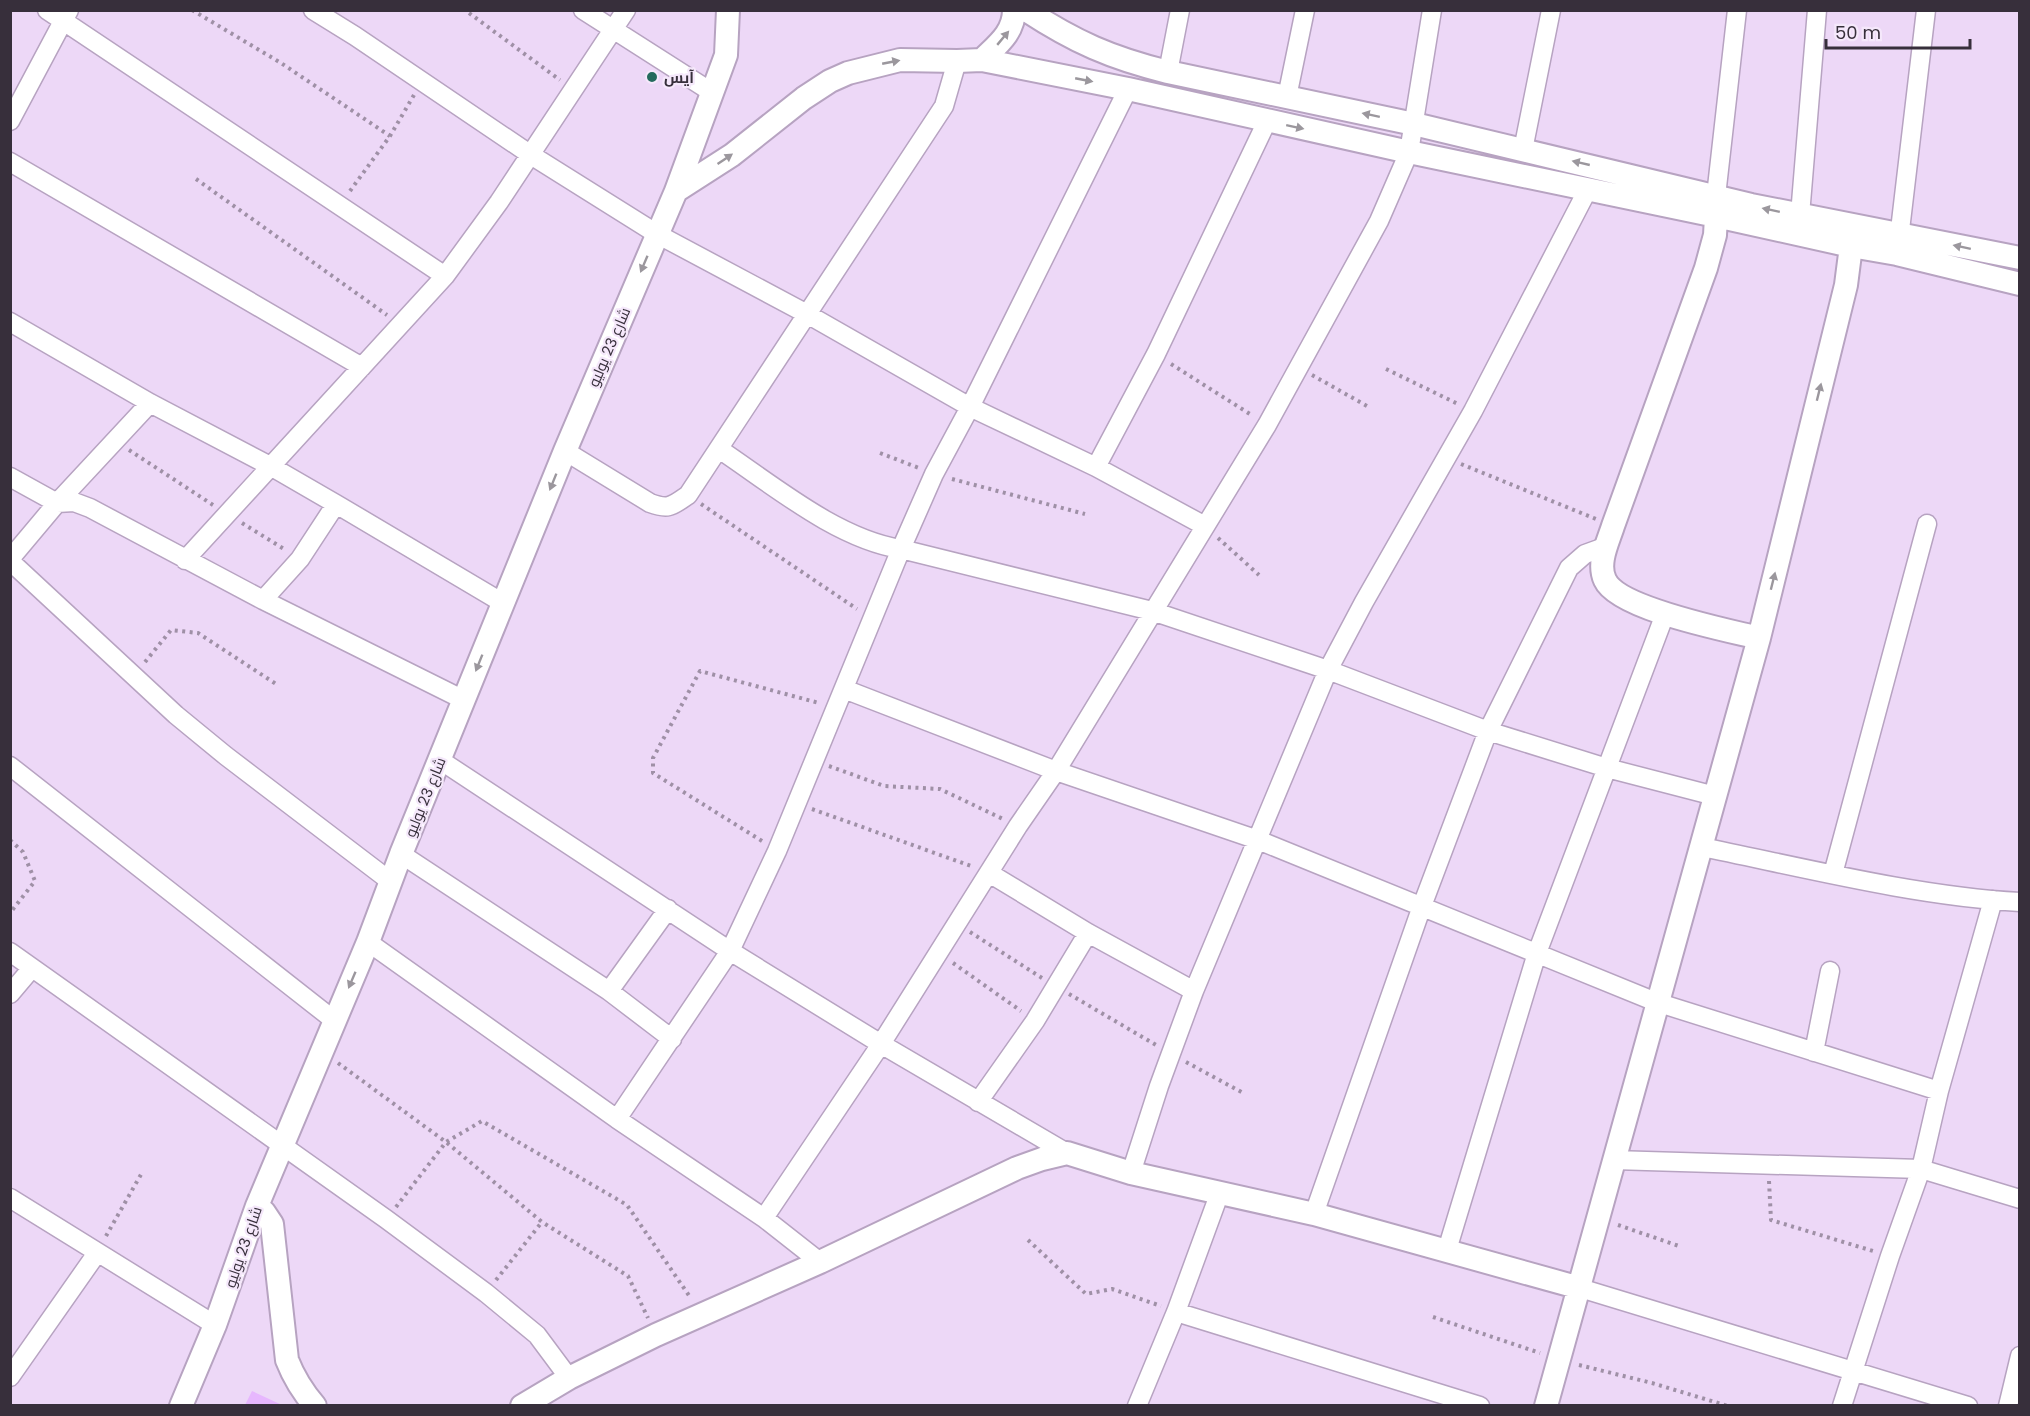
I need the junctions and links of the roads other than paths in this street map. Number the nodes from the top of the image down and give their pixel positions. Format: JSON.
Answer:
{"nodes":[{"id":1,"x":47,"y":10,"type":"edge"},
{"id":2,"x":313,"y":10,"type":"edge"},
{"id":3,"x":583,"y":10,"type":"edge"},
{"id":4,"x":626,"y":10,"type":"edge"},
{"id":5,"x":728,"y":10,"type":"edge"},
{"id":6,"x":1014,"y":10,"type":"edge"},
{"id":7,"x":1026,"y":10,"type":"edge"},
{"id":8,"x":1180,"y":10,"type":"edge"},
{"id":9,"x":1305,"y":10,"type":"edge"},
{"id":10,"x":1432,"y":10,"type":"edge"},
{"id":11,"x":1551,"y":10,"type":"edge"},
{"id":12,"x":1737,"y":10,"type":"edge"},
{"id":13,"x":1817,"y":10,"type":"edge"},
{"id":14,"x":1926,"y":10,"type":"edge"},
{"id":15,"x":66,"y":15,"type":"edge"},
{"id":16,"x":613,"y":30,"type":"junction"},
{"id":17,"x":982,"y":60,"type":"junction"},
{"id":18,"x":957,"y":61,"type":"junction"},
{"id":19,"x":1168,"y":72,"type":"junction"},
{"id":20,"x":1128,"y":89,"type":"junction"},
{"id":21,"x":713,"y":93,"type":"junction"},
{"id":22,"x":1287,"y":97,"type":"junction"},
{"id":23,"x":10,"y":121,"type":"edge"},
{"id":24,"x":1267,"y":121,"type":"junction"},
{"id":25,"x":1414,"y":124,"type":"junction"},
{"id":26,"x":1523,"y":150,"type":"junction"},
{"id":27,"x":1409,"y":152,"type":"junction"},
{"id":28,"x":531,"y":155,"type":"junction"},
{"id":29,"x":10,"y":162,"type":"edge"},
{"id":30,"x":1588,"y":189,"type":"junction"},
{"id":31,"x":676,"y":191,"type":"junction"},
{"id":32,"x":1716,"y":206,"type":"junction"},
{"id":33,"x":1800,"y":215,"type":"junction"},
{"id":34,"x":657,"y":234,"type":"junction"},
{"id":35,"x":1898,"y":244,"type":"junction"},
{"id":36,"x":1851,"y":246,"type":"junction"},
{"id":37,"x":2019,"y":258,"type":"edge"},
{"id":38,"x":445,"y":276,"type":"junction"},
{"id":39,"x":2019,"y":284,"type":"edge"},
{"id":40,"x":807,"y":314,"type":"junction"},
{"id":41,"x":10,"y":322,"type":"edge"},
{"id":42,"x":362,"y":367,"type":"junction"},
{"id":43,"x":150,"y":403,"type":"junction"},
{"id":44,"x":970,"y":407,"type":"junction"},
{"id":45,"x":719,"y":449,"type":"junction"},
{"id":46,"x":565,"y":451,"type":"junction"},
{"id":47,"x":272,"y":467,"type":"junction"},
{"id":48,"x":1096,"y":467,"type":"junction"},
{"id":49,"x":10,"y":477,"type":"edge"},
{"id":50,"x":57,"y":503,"type":"junction"},
{"id":51,"x":336,"y":504,"type":"junction"},
{"id":52,"x":1927,"y":524,"type":"dead end"},
{"id":53,"x":1205,"y":526,"type":"junction"},
{"id":54,"x":1610,"y":536,"type":"junction"},
{"id":55,"x":901,"y":549,"type":"junction"},
{"id":56,"x":10,"y":560,"type":"edge"},
{"id":57,"x":185,"y":560,"type":"junction"},
{"id":58,"x":263,"y":600,"type":"junction"},
{"id":59,"x":503,"y":603,"type":"junction"},
{"id":60,"x":1152,"y":611,"type":"junction"},
{"id":61,"x":1665,"y":614,"type":"junction"},
{"id":62,"x":1759,"y":638,"type":"junction"},
{"id":63,"x":1328,"y":670,"type":"junction"},
{"id":64,"x":844,"y":689,"type":"junction"},
{"id":65,"x":464,"y":700,"type":"junction"},
{"id":66,"x":1488,"y":731,"type":"junction"},
{"id":67,"x":440,"y":760,"type":"junction"},
{"id":68,"x":10,"y":766,"type":"edge"},
{"id":69,"x":1607,"y":768,"type":"junction"},
{"id":70,"x":1056,"y":771,"type":"junction"},
{"id":71,"x":1715,"y":796,"type":"junction"},
{"id":72,"x":1258,"y":840,"type":"junction"},
{"id":73,"x":1702,"y":847,"type":"junction"},
{"id":74,"x":401,"y":854,"type":"junction"},
{"id":75,"x":989,"y":873,"type":"junction"},
{"id":76,"x":1833,"y":874,"type":"junction"},
{"id":77,"x":390,"y":881,"type":"junction"},
{"id":78,"x":1993,"y":900,"type":"junction"},
{"id":79,"x":2019,"y":902,"type":"edge"},
{"id":80,"x":1422,"y":906,"type":"junction"},
{"id":81,"x":668,"y":909,"type":"junction"},
{"id":82,"x":1088,"y":933,"type":"junction"},
{"id":83,"x":368,"y":942,"type":"junction"},
{"id":84,"x":730,"y":951,"type":"junction"},
{"id":85,"x":10,"y":952,"type":"edge"},
{"id":86,"x":1537,"y":953,"type":"junction"},
{"id":87,"x":32,"y":968,"type":"junction"},
{"id":88,"x":1830,"y":971,"type":"dead end"},
{"id":89,"x":609,"y":991,"type":"junction"},
{"id":90,"x":1194,"y":991,"type":"junction"},
{"id":91,"x":10,"y":994,"type":"edge"},
{"id":92,"x":1656,"y":1002,"type":"junction"},
{"id":93,"x":335,"y":1021,"type":"junction"},
{"id":94,"x":672,"y":1039,"type":"junction"},
{"id":95,"x":881,"y":1044,"type":"junction"},
{"id":96,"x":1814,"y":1052,"type":"junction"},
{"id":97,"x":1939,"y":1091,"type":"junction"},
{"id":98,"x":978,"y":1102,"type":"junction"},
{"id":99,"x":617,"y":1119,"type":"junction"},
{"id":100,"x":282,"y":1146,"type":"junction"},
{"id":101,"x":1067,"y":1153,"type":"junction"},
{"id":102,"x":1612,"y":1160,"type":"junction"},
{"id":103,"x":1921,"y":1169,"type":"junction"},
{"id":104,"x":1131,"y":1173,"type":"junction"},
{"id":105,"x":1220,"y":1192,"type":"junction"},
{"id":106,"x":10,"y":1198,"type":"edge"},
{"id":107,"x":2019,"y":1199,"type":"edge"},
{"id":108,"x":257,"y":1206,"type":"junction"},
{"id":109,"x":1314,"y":1214,"type":"junction"},
{"id":110,"x":764,"y":1218,"type":"junction"},
{"id":111,"x":1447,"y":1250,"type":"junction"},
{"id":112,"x":97,"y":1253,"type":"junction"},
{"id":113,"x":820,"y":1262,"type":"junction"},
{"id":114,"x":1580,"y":1288,"type":"junction"},
{"id":115,"x":1176,"y":1312,"type":"junction"},
{"id":116,"x":215,"y":1325,"type":"junction"},
{"id":117,"x":2019,"y":1356,"type":"edge"},
{"id":118,"x":1854,"y":1372,"type":"junction"},
{"id":119,"x":10,"y":1377,"type":"edge"},
{"id":120,"x":568,"y":1378,"type":"junction"},
{"id":121,"x":181,"y":1406,"type":"edge"},
{"id":122,"x":315,"y":1406,"type":"edge"},
{"id":123,"x":522,"y":1406,"type":"edge"},
{"id":124,"x":1137,"y":1406,"type":"edge"},
{"id":125,"x":1480,"y":1406,"type":"edge"},
{"id":126,"x":1546,"y":1406,"type":"edge"},
{"id":127,"x":1842,"y":1406,"type":"edge"},
{"id":128,"x":1968,"y":1406,"type":"edge"},
{"id":129,"x":2008,"y":1406,"type":"edge"}],
"edges":[{"from":1,"to":15,"type":"street"},
{"from":2,"to":28,"type":"street"},
{"from":3,"to":16,"type":"street"},
{"from":4,"to":16,"type":"street"},
{"from":5,"to":21,"type":"street","name":"شارع 23 يوليو"},
{"from":17,"to":6,"type":"street","one_way":true},
{"from":7,"to":19,"type":"street"},
{"from":8,"to":19,"type":"street"},
{"from":9,"to":22,"type":"street"},
{"from":10,"to":25,"type":"street"},
{"from":11,"to":26,"type":"street"},
{"from":12,"to":32,"type":"street"},
{"from":13,"to":33,"type":"street"},
{"from":14,"to":35,"type":"street"},
{"from":15,"to":23,"type":"street"},
{"from":15,"to":38,"type":"street"},
{"from":16,"to":21,"type":"street"},
{"from":16,"to":28,"type":"street"},
{"from":17,"to":18,"type":"street"},
{"from":17,"to":20,"type":"street","one_way":true},
{"from":31,"to":18,"type":"street","one_way":true},
{"from":18,"to":40,"type":"street"},
{"from":19,"to":22,"type":"street"},
{"from":20,"to":24,"type":"street"},
{"from":20,"to":44,"type":"street"},
{"from":21,"to":31,"type":"street","name":"شارع 23 يوليو"},
{"from":25,"to":22,"type":"street","one_way":true},
{"from":24,"to":27,"type":"street","one_way":true},
{"from":24,"to":48,"type":"street"},
{"from":25,"to":26,"type":"street"},
{"from":25,"to":27,"type":"street"},
{"from":32,"to":26,"type":"street","one_way":true},
{"from":27,"to":30,"type":"street"},
{"from":27,"to":53,"type":"street"},
{"from":28,"to":34,"type":"street"},
{"from":28,"to":38,"type":"street"},
{"from":29,"to":42,"type":"street"},
{"from":30,"to":32,"type":"street"},
{"from":30,"to":63,"type":"street"},
{"from":31,"to":34,"type":"street","name":"شارع 23 يوليو"},
{"from":33,"to":32,"type":"street","one_way":true},
{"from":32,"to":36,"type":"street"},
{"from":32,"to":54,"type":"street"},
{"from":33,"to":35,"type":"street"},
{"from":34,"to":40,"type":"street"},
{"from":34,"to":46,"type":"street","name":"شارع 23 يوليو","one_way":true},
{"from":35,"to":36,"type":"street"},
{"from":37,"to":35,"type":"street","one_way":true},
{"from":35,"to":39,"type":"street"},
{"from":62,"to":36,"type":"street","one_way":true},
{"from":38,"to":42,"type":"street"},
{"from":40,"to":44,"type":"street"},
{"from":40,"to":45,"type":"street"},
{"from":41,"to":43,"type":"street"},
{"from":42,"to":47,"type":"street"},
{"from":43,"to":47,"type":"street"},
{"from":43,"to":50,"type":"street"},
{"from":44,"to":48,"type":"street"},
{"from":44,"to":55,"type":"street"},
{"from":45,"to":46,"type":"street"},
{"from":45,"to":55,"type":"street"},
{"from":46,"to":59,"type":"street","name":"شارع 23 يوليو","one_way":true},
{"from":47,"to":51,"type":"street"},
{"from":47,"to":57,"type":"street"},
{"from":48,"to":53,"type":"street"},
{"from":49,"to":50,"type":"street"},
{"from":50,"to":56,"type":"street"},
{"from":50,"to":57,"type":"street"},
{"from":51,"to":58,"type":"street"},
{"from":51,"to":59,"type":"street"},
{"from":52,"to":76,"type":"street"},
{"from":53,"to":60,"type":"street"},
{"from":54,"to":61,"type":"street"},
{"from":54,"to":66,"type":"street"},
{"from":55,"to":60,"type":"street"},
{"from":55,"to":64,"type":"street"},
{"from":56,"to":77,"type":"street"},
{"from":57,"to":58,"type":"street"},
{"from":58,"to":65,"type":"street"},
{"from":59,"to":65,"type":"street","name":"شارع 23 يوليو","one_way":true},
{"from":60,"to":63,"type":"street"},
{"from":60,"to":70,"type":"street"},
{"from":61,"to":62,"type":"street"},
{"from":61,"to":69,"type":"street"},
{"from":62,"to":71,"type":"street"},
{"from":63,"to":66,"type":"street"},
{"from":63,"to":72,"type":"street"},
{"from":64,"to":70,"type":"street"},
{"from":64,"to":84,"type":"street"},
{"from":65,"to":67,"type":"street","name":"شارع 23 يوليو"},
{"from":66,"to":69,"type":"street"},
{"from":66,"to":80,"type":"street"},
{"from":67,"to":74,"type":"street","name":"شارع 23 يوليو"},
{"from":67,"to":81,"type":"street"},
{"from":68,"to":93,"type":"street"},
{"from":69,"to":71,"type":"street"},
{"from":69,"to":86,"type":"street"},
{"from":70,"to":72,"type":"street"},
{"from":70,"to":75,"type":"street"},
{"from":71,"to":73,"type":"street"},
{"from":72,"to":80,"type":"street"},
{"from":72,"to":90,"type":"street"},
{"from":73,"to":76,"type":"street"},
{"from":73,"to":92,"type":"street"},
{"from":74,"to":77,"type":"street","name":"شارع 23 يوليو"},
{"from":74,"to":89,"type":"street"},
{"from":75,"to":82,"type":"street"},
{"from":75,"to":95,"type":"street"},
{"from":76,"to":78,"type":"street"},
{"from":77,"to":83,"type":"street","name":"شارع 23 يوليو"},
{"from":78,"to":79,"type":"street"},
{"from":78,"to":97,"type":"street"},
{"from":80,"to":86,"type":"street"},
{"from":80,"to":109,"type":"street"},
{"from":81,"to":84,"type":"street"},
{"from":81,"to":89,"type":"street"},
{"from":82,"to":90,"type":"street"},
{"from":82,"to":98,"type":"street"},
{"from":83,"to":93,"type":"street","name":"شارع 23 يوليو","one_way":true},
{"from":83,"to":99,"type":"street"},
{"from":84,"to":94,"type":"street"},
{"from":84,"to":95,"type":"street"},
{"from":85,"to":87,"type":"street"},
{"from":86,"to":92,"type":"street"},
{"from":86,"to":111,"type":"street"},
{"from":87,"to":91,"type":"street"},
{"from":87,"to":100,"type":"street"},
{"from":88,"to":96,"type":"street"},
{"from":89,"to":94,"type":"street"},
{"from":90,"to":104,"type":"street"},
{"from":92,"to":96,"type":"street"},
{"from":92,"to":102,"type":"street"},
{"from":93,"to":100,"type":"street","name":"شارع 23 يوليو"},
{"from":94,"to":99,"type":"street"},
{"from":95,"to":98,"type":"street"},
{"from":95,"to":110,"type":"street"},
{"from":96,"to":97,"type":"street"},
{"from":97,"to":103,"type":"street"},
{"from":98,"to":101,"type":"street"},
{"from":99,"to":110,"type":"street"},
{"from":100,"to":108,"type":"street","name":"شارع 23 يوليو"},
{"from":100,"to":120,"type":"street"},
{"from":101,"to":104,"type":"street"},
{"from":101,"to":113,"type":"street"},
{"from":102,"to":103,"type":"street"},
{"from":102,"to":114,"type":"street"},
{"from":103,"to":107,"type":"street"},
{"from":103,"to":118,"type":"street"},
{"from":104,"to":105,"type":"street"},
{"from":105,"to":109,"type":"street"},
{"from":105,"to":115,"type":"street"},
{"from":106,"to":112,"type":"street"},
{"from":108,"to":116,"type":"street","name":"شارع 23 يوليو"},
{"from":108,"to":122,"type":"street"},
{"from":109,"to":111,"type":"street"},
{"from":110,"to":113,"type":"street"},
{"from":111,"to":114,"type":"street"},
{"from":112,"to":116,"type":"street"},
{"from":112,"to":119,"type":"street"},
{"from":113,"to":120,"type":"street"},
{"from":114,"to":118,"type":"street"},
{"from":114,"to":126,"type":"street"},
{"from":115,"to":124,"type":"street"},
{"from":115,"to":125,"type":"street"},
{"from":116,"to":121,"type":"street","name":"شارع 23 يوليو"},
{"from":117,"to":129,"type":"street"},
{"from":118,"to":127,"type":"street"},
{"from":118,"to":128,"type":"street"},
{"from":120,"to":123,"type":"street"}]}
